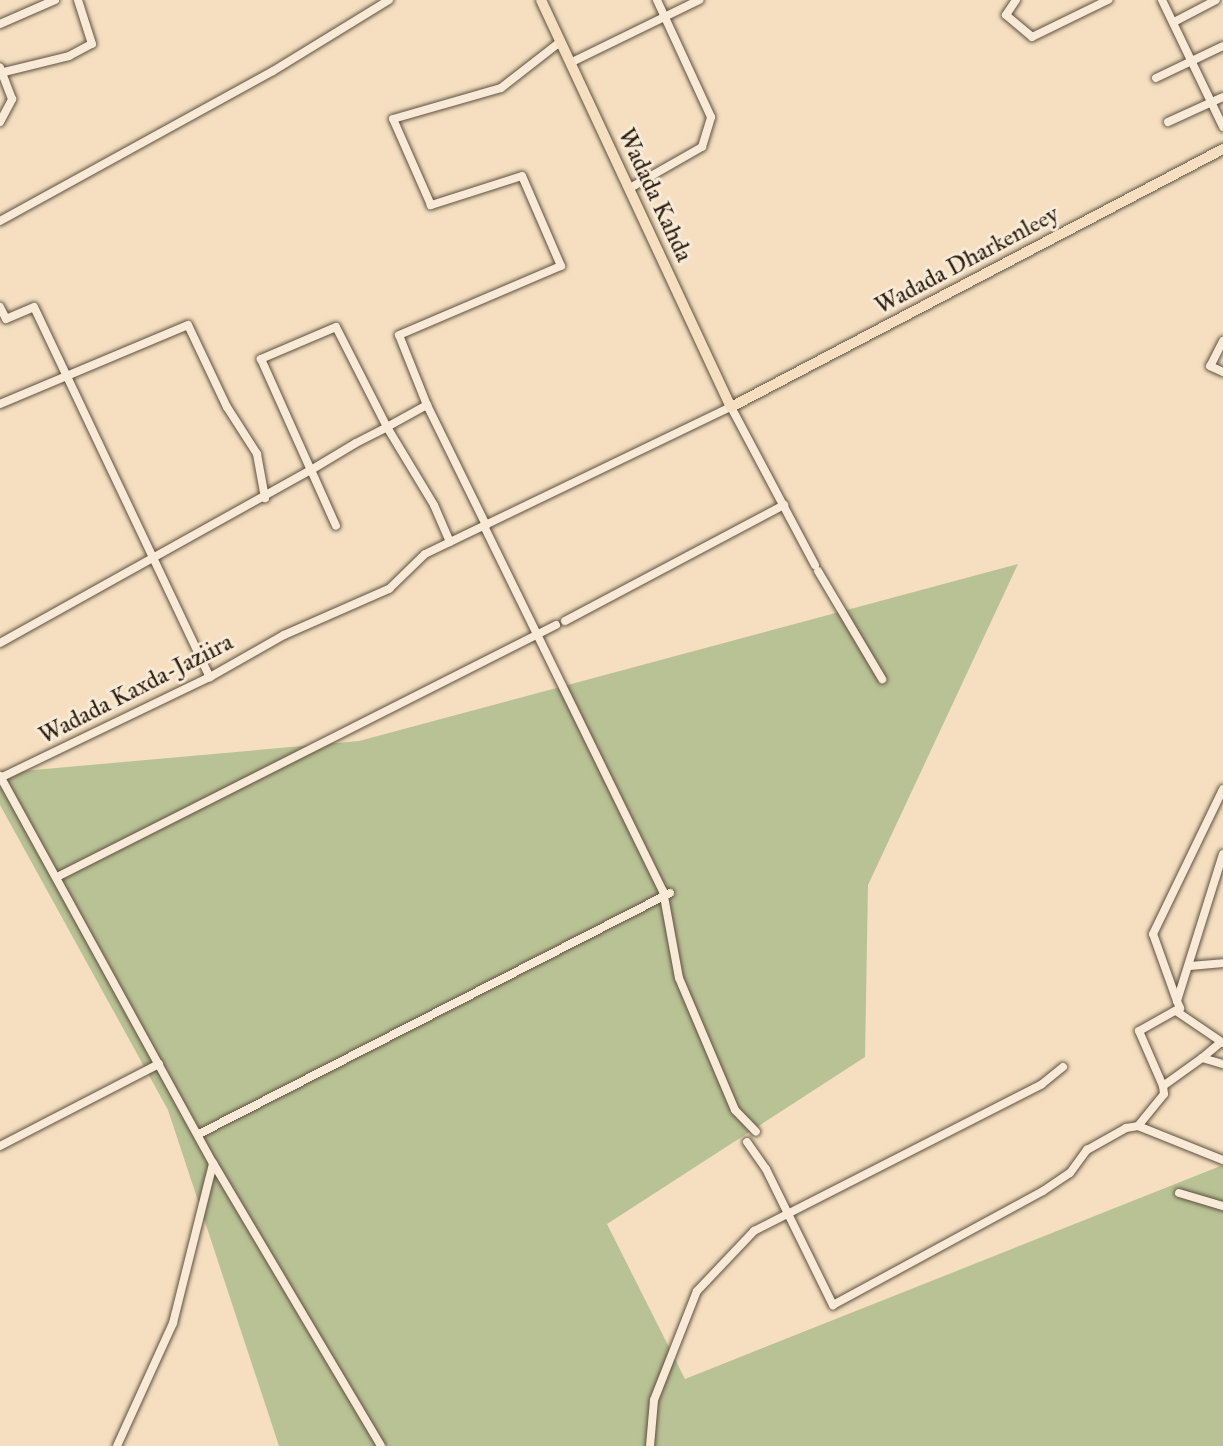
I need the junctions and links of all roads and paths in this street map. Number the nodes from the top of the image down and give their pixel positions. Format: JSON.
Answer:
{"nodes":[{"id":1,"x":55,"y":0,"type":"edge"},
{"id":2,"x":78,"y":0,"type":"edge"},
{"id":3,"x":389,"y":0,"type":"edge"},
{"id":4,"x":541,"y":0,"type":"edge"},
{"id":5,"x":657,"y":0,"type":"edge"},
{"id":6,"x":699,"y":0,"type":"edge"},
{"id":7,"x":1016,"y":0,"type":"edge"},
{"id":8,"x":1108,"y":0,"type":"edge"},
{"id":9,"x":1162,"y":0,"type":"edge"},
{"id":10,"x":1216,"y":0,"type":"edge"},
{"id":11,"x":666,"y":18,"type":"junction"},
{"id":12,"x":1174,"y":22,"type":"junction"},
{"id":13,"x":0,"y":24,"type":"edge"},
{"id":14,"x":560,"y":42,"type":"junction"},
{"id":15,"x":1223,"y":46,"type":"edge"},
{"id":16,"x":570,"y":63,"type":"junction"},
{"id":17,"x":1192,"y":63,"type":"junction"},
{"id":18,"x":1,"y":70,"type":"edge"},
{"id":19,"x":1156,"y":78,"type":"dead end"},
{"id":20,"x":1223,"y":97,"type":"edge"},
{"id":21,"x":1210,"y":104,"type":"junction"},
{"id":22,"x":0,"y":122,"type":"edge"},
{"id":23,"x":1168,"y":122,"type":"dead end"},
{"id":24,"x":1223,"y":127,"type":"edge"},
{"id":25,"x":1223,"y":149,"type":"edge"},
{"id":26,"x":630,"y":188,"type":"junction"},
{"id":27,"x":0,"y":221,"type":"edge"},
{"id":28,"x":0,"y":307,"type":"edge"},
{"id":29,"x":1223,"y":341,"type":"edge"},
{"id":30,"x":1223,"y":372,"type":"edge"},
{"id":31,"x":65,"y":375,"type":"junction"},
{"id":32,"x":0,"y":404,"type":"edge"},
{"id":33,"x":427,"y":405,"type":"junction"},
{"id":34,"x":731,"y":407,"type":"junction"},
{"id":35,"x":387,"y":427,"type":"junction"},
{"id":36,"x":311,"y":470,"type":"junction"},
{"id":37,"x":265,"y":498,"type":"junction"},
{"id":38,"x":784,"y":505,"type":"junction"},
{"id":39,"x":485,"y":525,"type":"junction"},
{"id":40,"x":336,"y":526,"type":"dead end"},
{"id":41,"x":450,"y":542,"type":"junction"},
{"id":42,"x":153,"y":557,"type":"junction"},
{"id":43,"x":533,"y":634,"type":"junction"},
{"id":44,"x":0,"y":643,"type":"edge"},
{"id":45,"x":210,"y":677,"type":"junction"},
{"id":46,"x":882,"y":679,"type":"dead end"},
{"id":47,"x":0,"y":777,"type":"edge"},
{"id":48,"x":1223,"y":789,"type":"edge"},
{"id":49,"x":1223,"y":854,"type":"edge"},
{"id":50,"x":57,"y":877,"type":"junction"},
{"id":51,"x":666,"y":896,"type":"junction"},
{"id":52,"x":1223,"y":963,"type":"edge"},
{"id":53,"x":1190,"y":966,"type":"junction"},
{"id":54,"x":1177,"y":1001,"type":"junction"},
{"id":55,"x":1176,"y":1011,"type":"junction"},
{"id":56,"x":1222,"y":1043,"type":"edge"},
{"id":57,"x":1202,"y":1058,"type":"junction"},
{"id":58,"x":159,"y":1064,"type":"junction"},
{"id":59,"x":1223,"y":1064,"type":"edge"},
{"id":60,"x":1063,"y":1067,"type":"dead end"},
{"id":61,"x":1163,"y":1086,"type":"junction"},
{"id":62,"x":1138,"y":1126,"type":"junction"},
{"id":63,"x":756,"y":1132,"type":"dead end"},
{"id":64,"x":199,"y":1134,"type":"junction"},
{"id":65,"x":747,"y":1142,"type":"dead end"},
{"id":66,"x":0,"y":1146,"type":"edge"},
{"id":67,"x":1223,"y":1160,"type":"edge"},
{"id":68,"x":213,"y":1163,"type":"junction"},
{"id":69,"x":1179,"y":1193,"type":"dead end"},
{"id":70,"x":1223,"y":1206,"type":"edge"},
{"id":71,"x":785,"y":1212,"type":"junction"},
{"id":72,"x":117,"y":1446,"type":"edge"},
{"id":73,"x":381,"y":1446,"type":"edge"},
{"id":74,"x":650,"y":1446,"type":"edge"}],
"edges":[{"from":1,"to":13,"type":"street"},
{"from":2,"to":18,"type":"street"},
{"from":3,"to":27,"type":"street"},
{"from":4,"to":14,"type":"main road","name":"Wadada Kahda"},
{"from":5,"to":11,"type":"street"},
{"from":6,"to":11,"type":"street"},
{"from":7,"to":8,"type":"street"},
{"from":9,"to":12,"type":"street"},
{"from":10,"to":12,"type":"street"},
{"from":11,"to":16,"type":"street"},
{"from":11,"to":26,"type":"street"},
{"from":12,"to":17,"type":"street"},
{"from":14,"to":16,"type":"main road","name":"Wadada Kahda"},
{"from":14,"to":33,"type":"street"},
{"from":15,"to":17,"type":"street"},
{"from":16,"to":26,"type":"main road","name":"Wadada Kahda"},
{"from":17,"to":19,"type":"street"},
{"from":17,"to":21,"type":"street"},
{"from":18,"to":22,"type":"street"},
{"from":20,"to":21,"type":"street"},
{"from":21,"to":23,"type":"street"},
{"from":21,"to":24,"type":"street"},
{"from":25,"to":34,"type":"main road","name":"Wadada Dharkenleey"},
{"from":26,"to":34,"type":"main road","name":"Wadada Kahda"},
{"from":28,"to":31,"type":"street"},
{"from":29,"to":30,"type":"street"},
{"from":31,"to":32,"type":"street"},
{"from":31,"to":37,"type":"street"},
{"from":31,"to":42,"type":"street"},
{"from":33,"to":35,"type":"street"},
{"from":33,"to":39,"type":"street"},
{"from":34,"to":38,"type":"street"},
{"from":34,"to":39,"type":"street","name":"Wadada Kaxda-Jaziira"},
{"from":35,"to":36,"type":"street"},
{"from":35,"to":36,"type":"street"},
{"from":35,"to":41,"type":"street"},
{"from":36,"to":37,"type":"street"},
{"from":36,"to":40,"type":"street"},
{"from":37,"to":42,"type":"street"},
{"from":38,"to":43,"type":"street"},
{"from":38,"to":46,"type":"street"},
{"from":39,"to":41,"type":"street","name":"Wadada Kaxda-Jaziira"},
{"from":39,"to":43,"type":"street"},
{"from":41,"to":45,"type":"street","name":"Wadada Kaxda-Jaziira"},
{"from":42,"to":44,"type":"street"},
{"from":42,"to":45,"type":"street"},
{"from":43,"to":50,"type":"street"},
{"from":43,"to":51,"type":"street"},
{"from":45,"to":47,"type":"street","name":"Wadada Kaxda-Jaziira"},
{"from":47,"to":50,"type":"street","name":"Wadada Kaxda-Jaziira"},
{"from":48,"to":54,"type":"street"},
{"from":49,"to":53,"type":"street"},
{"from":50,"to":58,"type":"street","name":"Wadada Kaxda-Jaziira"},
{"from":51,"to":63,"type":"street"},
{"from":51,"to":64,"type":"street"},
{"from":52,"to":53,"type":"street"},
{"from":53,"to":54,"type":"street"},
{"from":54,"to":55,"type":"street"},
{"from":55,"to":56,"type":"street"},
{"from":55,"to":61,"type":"street"},
{"from":56,"to":57,"type":"street"},
{"from":57,"to":59,"type":"street"},
{"from":57,"to":61,"type":"street"},
{"from":58,"to":64,"type":"street","name":"Wadada Kaxda-Jaziira"},
{"from":58,"to":66,"type":"street"},
{"from":60,"to":71,"type":"street"},
{"from":61,"to":62,"type":"street"},
{"from":62,"to":67,"type":"street"},
{"from":62,"to":71,"type":"street"},
{"from":64,"to":68,"type":"street","name":"Wadada Kaxda-Jaziira"},
{"from":65,"to":71,"type":"street"},
{"from":68,"to":72,"type":"street"},
{"from":68,"to":73,"type":"street","name":"Wadada Kaxda-Jaziira"},
{"from":69,"to":70,"type":"street"},
{"from":71,"to":74,"type":"street"}]}
